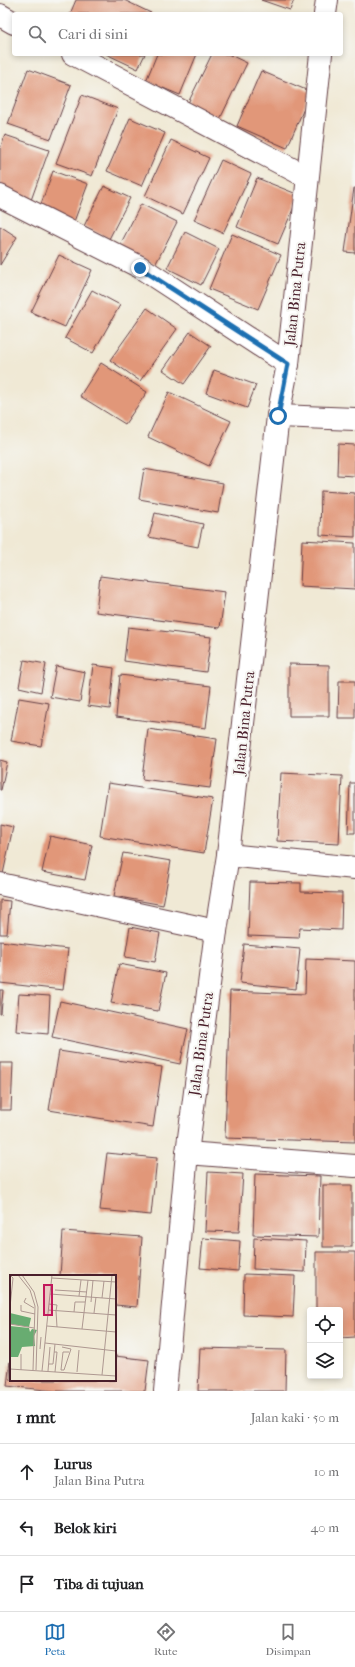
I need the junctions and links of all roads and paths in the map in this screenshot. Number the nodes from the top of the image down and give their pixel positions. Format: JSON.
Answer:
{"nodes":[{"id":1,"x":327,"y":0,"type":"edge"},
{"id":2,"x":325,"y":12,"type":"edge"},
{"id":3,"x":0,"y":15,"type":"edge"},
{"id":4,"x":12,"y":22,"type":"edge"},
{"id":5,"x":77,"y":56,"type":"edge"},
{"id":6,"x":321,"y":56,"type":"edge"},
{"id":7,"x":307,"y":177,"type":"junction"},
{"id":8,"x":0,"y":196,"type":"edge"},
{"id":9,"x":288,"y":364,"type":"junction"},
{"id":10,"x":278,"y":416,"type":"junction"},
{"id":11,"x":355,"y":419,"type":"edge"},
{"id":12,"x":228,"y":855,"type":"junction"},
{"id":13,"x":355,"y":868,"type":"edge"},
{"id":14,"x":0,"y":884,"type":"edge"},
{"id":15,"x":216,"y":931,"type":"junction"},
{"id":16,"x":187,"y":1153,"type":"junction"},
{"id":17,"x":355,"y":1166,"type":"edge"},
{"id":18,"x":165,"y":1391,"type":"edge"}],
"edges":[{"from":1,"to":2,"type":"street"},
{"from":3,"to":4,"type":"street"},
{"from":5,"to":7,"type":"street"},
{"from":6,"to":7,"type":"street","name":"Jalan Bina Putra"},
{"from":7,"to":9,"type":"street","name":"Jalan Bina Putra"},
{"from":8,"to":9,"type":"street"},
{"from":9,"to":10,"type":"street","name":"Jalan Bina Putra"},
{"from":10,"to":11,"type":"street"},
{"from":10,"to":12,"type":"street","name":"Jalan Bina Putra"},
{"from":12,"to":13,"type":"street"},
{"from":12,"to":15,"type":"street","name":"Jalan Bina Putra"},
{"from":14,"to":15,"type":"street"},
{"from":15,"to":16,"type":"street","name":"Jalan Bina Putra"},
{"from":16,"to":17,"type":"street"},
{"from":16,"to":18,"type":"street","name":"Jalan Bina Putra"}]}
